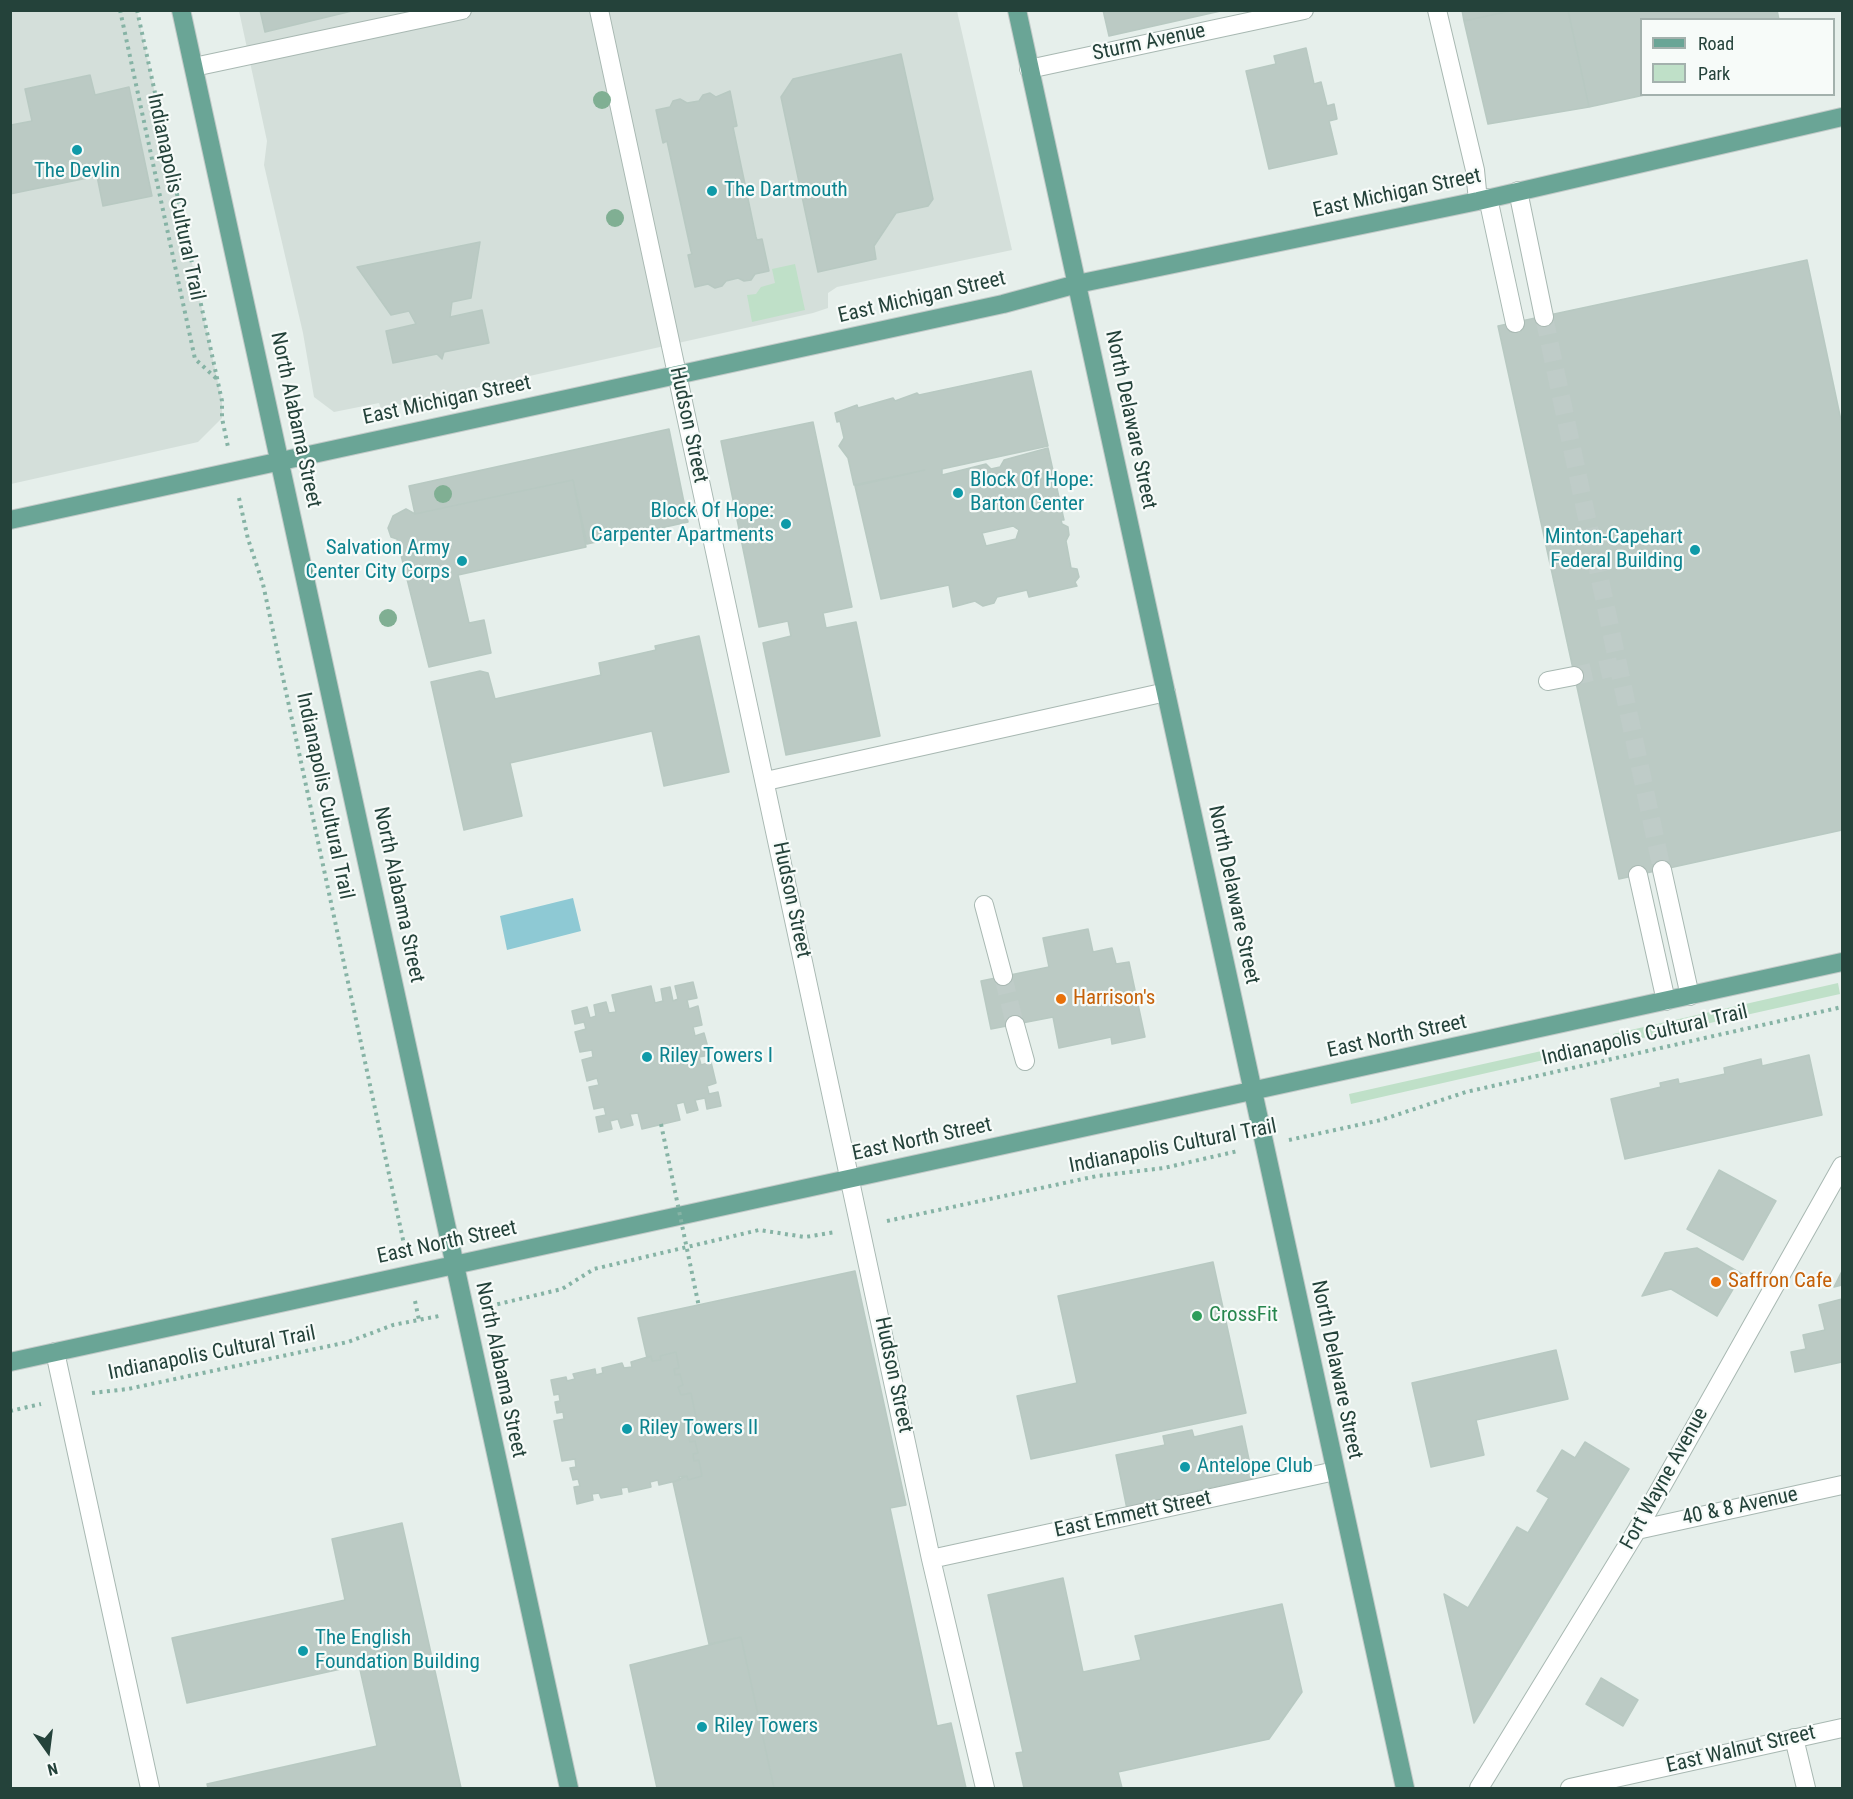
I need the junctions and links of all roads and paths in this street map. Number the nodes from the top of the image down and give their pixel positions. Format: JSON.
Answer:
{"nodes":[{"id":1,"x":120,"y":10,"type":"edge"},
{"id":2,"x":137,"y":10,"type":"edge"},
{"id":3,"x":181,"y":10,"type":"edge"},
{"id":4,"x":462,"y":10,"type":"edge"},
{"id":5,"x":599,"y":10,"type":"edge"},
{"id":6,"x":1017,"y":10,"type":"edge"},
{"id":7,"x":1304,"y":10,"type":"edge"},
{"id":8,"x":1437,"y":10,"type":"edge"},
{"id":9,"x":194,"y":67,"type":"junction"},
{"id":10,"x":1029,"y":69,"type":"junction"},
{"id":11,"x":1842,"y":117,"type":"edge"},
{"id":12,"x":1518,"y":191,"type":"junction"},
{"id":13,"x":1483,"y":199,"type":"junction"},
{"id":14,"x":1077,"y":284,"type":"junction"},
{"id":15,"x":1544,"y":317,"type":"tunnel mouth"},
{"id":16,"x":1515,"y":323,"type":"dead end"},
{"id":17,"x":678,"y":376,"type":"junction"},
{"id":18,"x":218,"y":380,"type":"junction"},
{"id":19,"x":281,"y":459,"type":"junction"},
{"id":20,"x":233,"y":470,"type":"junction"},
{"id":21,"x":10,"y":520,"type":"edge"},
{"id":22,"x":1574,"y":676,"type":"tunnel mouth"},
{"id":23,"x":1548,"y":681,"type":"dead end"},
{"id":24,"x":1166,"y":692,"type":"junction"},
{"id":25,"x":766,"y":781,"type":"junction"},
{"id":26,"x":1662,"y":870,"type":"tunnel mouth"},
{"id":27,"x":1638,"y":874,"type":"dead end"},
{"id":28,"x":984,"y":904,"type":"dead end"},
{"id":29,"x":1842,"y":962,"type":"edge"},
{"id":30,"x":1003,"y":976,"type":"tunnel mouth"},
{"id":31,"x":1690,"y":996,"type":"junction"},
{"id":32,"x":1666,"y":1001,"type":"junction"},
{"id":33,"x":1842,"y":1007,"type":"edge"},
{"id":34,"x":1015,"y":1025,"type":"tunnel mouth"},
{"id":35,"x":1025,"y":1061,"type":"dead end"},
{"id":36,"x":1253,"y":1092,"type":"junction"},
{"id":37,"x":661,"y":1124,"type":"dead end"},
{"id":38,"x":1265,"y":1145,"type":"junction"},
{"id":39,"x":1842,"y":1166,"type":"edge"},
{"id":40,"x":849,"y":1178,"type":"junction"},
{"id":41,"x":398,"y":1221,"type":"dead end"},
{"id":42,"x":862,"y":1227,"type":"junction"},
{"id":43,"x":454,"y":1264,"type":"junction"},
{"id":44,"x":510,"y":1302,"type":"dead end"},
{"id":45,"x":699,"y":1307,"type":"dead end"},
{"id":46,"x":418,"y":1320,"type":"dead end"},
{"id":47,"x":55,"y":1352,"type":"junction"},
{"id":48,"x":10,"y":1362,"type":"edge"},
{"id":49,"x":67,"y":1398,"type":"junction"},
{"id":50,"x":10,"y":1411,"type":"edge"},
{"id":51,"x":1335,"y":1471,"type":"junction"},
{"id":52,"x":1842,"y":1485,"type":"edge"},
{"id":53,"x":1638,"y":1530,"type":"junction"},
{"id":54,"x":931,"y":1559,"type":"junction"},
{"id":55,"x":1842,"y":1728,"type":"edge"},
{"id":56,"x":1794,"y":1738,"type":"junction"},
{"id":57,"x":150,"y":1788,"type":"edge"},
{"id":58,"x":568,"y":1788,"type":"edge"},
{"id":59,"x":986,"y":1788,"type":"edge"},
{"id":60,"x":1405,"y":1788,"type":"edge"},
{"id":61,"x":1479,"y":1788,"type":"edge"},
{"id":62,"x":1570,"y":1788,"type":"edge"},
{"id":63,"x":1806,"y":1788,"type":"edge"}],
"edges":[{"from":1,"to":18,"type":"path","name":"Indianapolis Cultural Trail"},
{"from":2,"to":18,"type":"path","name":"Indianapolis Cultural Trail"},
{"from":3,"to":9,"type":"main road","name":"North Alabama Street"},
{"from":4,"to":9,"type":"street"},
{"from":5,"to":17,"type":"street","name":"Hudson Street"},
{"from":6,"to":10,"type":"main road","name":"North Delaware Street"},
{"from":7,"to":10,"type":"street","name":"Sturm Avenue"},
{"from":8,"to":13,"type":"street"},
{"from":9,"to":19,"type":"main road","name":"North Alabama Street"},
{"from":10,"to":14,"type":"main road","name":"North Delaware Street"},
{"from":11,"to":12,"type":"main road","name":"East Michigan Street"},
{"from":12,"to":13,"type":"main road","name":"East Michigan Street"},
{"from":12,"to":15,"type":"street"},
{"from":13,"to":14,"type":"main road","name":"East Michigan Street"},
{"from":13,"to":16,"type":"street"},
{"from":14,"to":17,"type":"main road","name":"East Michigan Street"},
{"from":14,"to":24,"type":"main road","name":"North Delaware Street"},
{"from":17,"to":19,"type":"main road","name":"East Michigan Street"},
{"from":17,"to":25,"type":"street","name":"Hudson Street"},
{"from":18,"to":20,"type":"path","name":"Indianapolis Cultural Trail"},
{"from":19,"to":20,"type":"main road","name":"East Michigan Street"},
{"from":19,"to":43,"type":"main road","name":"North Alabama Street"},
{"from":20,"to":21,"type":"main road","name":"East Michigan Street"},
{"from":20,"to":41,"type":"path","name":"Indianapolis Cultural Trail"},
{"from":22,"to":23,"type":"street"},
{"from":24,"to":25,"type":"street"},
{"from":24,"to":36,"type":"main road","name":"North Delaware Street"},
{"from":25,"to":40,"type":"street","name":"Hudson Street"},
{"from":26,"to":31,"type":"street"},
{"from":27,"to":32,"type":"street"},
{"from":28,"to":30,"type":"street"},
{"from":29,"to":31,"type":"main road","name":"East North Street"},
{"from":31,"to":32,"type":"main road","name":"East North Street"},
{"from":32,"to":36,"type":"main road","name":"East North Street"},
{"from":33,"to":38,"type":"path","name":"Indianapolis Cultural Trail"},
{"from":34,"to":35,"type":"street"},
{"from":36,"to":38,"type":"main road","name":"North Delaware Street"},
{"from":36,"to":40,"type":"main road","name":"East North Street"},
{"from":37,"to":45,"type":"path","bridge":true},
{"from":38,"to":42,"type":"path","name":"Indianapolis Cultural Trail"},
{"from":38,"to":51,"type":"main road","name":"North Delaware Street"},
{"from":39,"to":53,"type":"street","name":"Fort Wayne Avenue"},
{"from":40,"to":42,"type":"street","name":"Hudson Street"},
{"from":40,"to":43,"type":"main road","name":"East North Street"},
{"from":42,"to":44,"type":"path","name":"Indianapolis Cultural Trail"},
{"from":42,"to":54,"type":"street","name":"Hudson Street"},
{"from":43,"to":47,"type":"main road","name":"East North Street"},
{"from":43,"to":58,"type":"main road","name":"North Alabama Street"},
{"from":46,"to":49,"type":"path","name":"Indianapolis Cultural Trail"},
{"from":47,"to":48,"type":"main road","name":"East North Street"},
{"from":47,"to":49,"type":"street"},
{"from":49,"to":50,"type":"path","name":"Indianapolis Cultural Trail"},
{"from":49,"to":57,"type":"street"},
{"from":51,"to":54,"type":"street","name":"East Emmett Street"},
{"from":51,"to":60,"type":"main road","name":"North Delaware Street"},
{"from":52,"to":53,"type":"street","name":"40 & 8 Avenue"},
{"from":53,"to":61,"type":"street","name":"Fort Wayne Avenue"},
{"from":54,"to":59,"type":"street","name":"Hudson Street"},
{"from":55,"to":56,"type":"street","name":"East Walnut Street"},
{"from":56,"to":62,"type":"street","name":"East Walnut Street"},
{"from":56,"to":63,"type":"street"}]}
